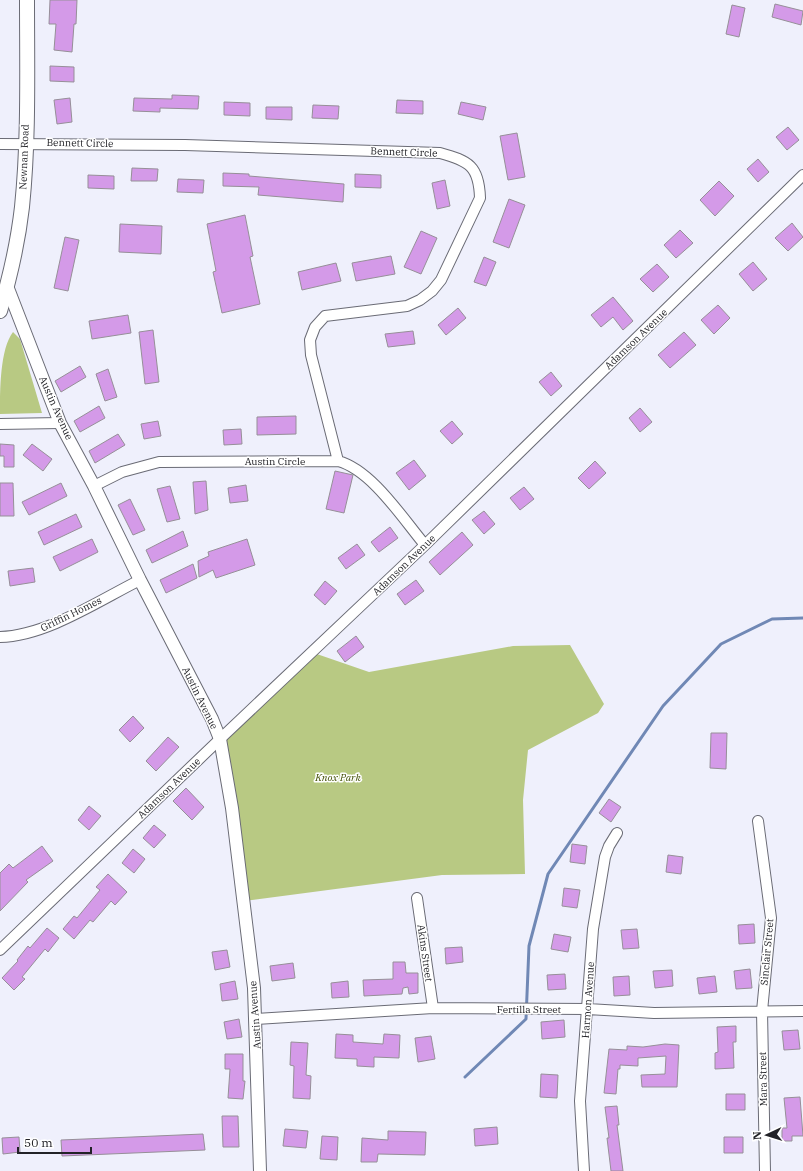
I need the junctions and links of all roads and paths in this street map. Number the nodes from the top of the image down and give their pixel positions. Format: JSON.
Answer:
{"nodes":[{"id":1,"x":27,"y":0,"type":"edge"},
{"id":2,"x":25,"y":143,"type":"junction"},
{"id":3,"x":0,"y":144,"type":"edge"},
{"id":4,"x":803,"y":175,"type":"edge"},
{"id":5,"x":7,"y":286,"type":"junction"},
{"id":6,"x":0,"y":311,"type":"edge"},
{"id":7,"x":60,"y":423,"type":"junction"},
{"id":8,"x":0,"y":424,"type":"edge"},
{"id":9,"x":338,"y":461,"type":"junction"},
{"id":10,"x":94,"y":486,"type":"junction"},
{"id":11,"x":425,"y":544,"type":"junction"},
{"id":12,"x":140,"y":580,"type":"junction"},
{"id":13,"x":0,"y":637,"type":"edge"},
{"id":14,"x":220,"y":739,"type":"junction"},
{"id":15,"x":758,"y":821,"type":"dead end"},
{"id":16,"x":617,"y":833,"type":"dead end"},
{"id":17,"x":417,"y":898,"type":"dead end"},
{"id":18,"x":0,"y":950,"type":"edge"},
{"id":19,"x":433,"y":1008,"type":"junction"},
{"id":20,"x":588,"y":1009,"type":"junction"},
{"id":21,"x":762,"y":1011,"type":"junction"},
{"id":22,"x":803,"y":1011,"type":"edge"},
{"id":23,"x":256,"y":1019,"type":"junction"},
{"id":24,"x":260,"y":1171,"type":"edge"},
{"id":25,"x":584,"y":1171,"type":"edge"},
{"id":26,"x":765,"y":1171,"type":"edge"}],
"edges":[{"from":1,"to":2,"type":"main road","name":"Newnan Road"},
{"from":2,"to":3,"type":"street","name":"Bennett Circle"},
{"from":2,"to":5,"type":"main road","name":"Newnan Road"},
{"from":2,"to":9,"type":"street","name":"Bennett Circle"},
{"from":4,"to":11,"type":"street","name":"Adamson Avenue"},
{"from":5,"to":6,"type":"main road","name":"Newnan Road"},
{"from":5,"to":7,"type":"street","name":"Austin Avenue"},
{"from":7,"to":8,"type":"street"},
{"from":7,"to":10,"type":"street","name":"Austin Avenue"},
{"from":9,"to":10,"type":"street","name":"Austin Circle"},
{"from":9,"to":11,"type":"street","name":"Austin Circle"},
{"from":10,"to":12,"type":"street","name":"Austin Avenue"},
{"from":11,"to":14,"type":"street","name":"Adamson Avenue"},
{"from":12,"to":13,"type":"street","name":"Griffin Homes"},
{"from":12,"to":14,"type":"street","name":"Austin Avenue"},
{"from":14,"to":18,"type":"street","name":"Adamson Avenue"},
{"from":14,"to":23,"type":"street","name":"Austin Avenue"},
{"from":15,"to":21,"type":"street","name":"Sinclair Street"},
{"from":16,"to":20,"type":"street","name":"Harmon Avenue"},
{"from":17,"to":19,"type":"street","name":"Akins Street"},
{"from":19,"to":20,"type":"street","name":"Fertilla Street"},
{"from":19,"to":23,"type":"street","name":"Fertilla Street"},
{"from":20,"to":21,"type":"street","name":"Fertilla Street"},
{"from":20,"to":25,"type":"street","name":"Harmon Avenue"},
{"from":21,"to":22,"type":"street","name":"Fertilla Street"},
{"from":21,"to":26,"type":"street","name":"Mara Street"},
{"from":23,"to":24,"type":"street","name":"Austin Avenue"}]}
